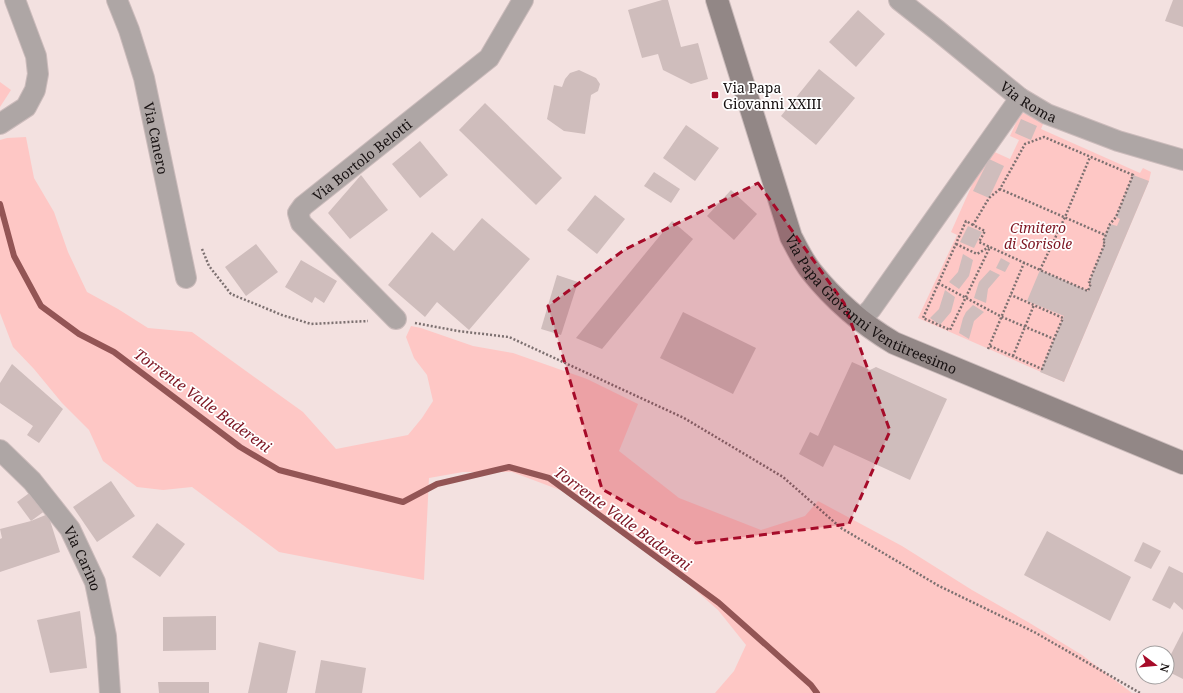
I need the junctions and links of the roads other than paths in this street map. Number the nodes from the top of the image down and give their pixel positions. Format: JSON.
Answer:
{"nodes":[{"id":1,"x":15,"y":0,"type":"edge"},
{"id":2,"x":117,"y":0,"type":"edge"},
{"id":3,"x":523,"y":0,"type":"edge"},
{"id":4,"x":717,"y":0,"type":"edge"},
{"id":5,"x":899,"y":0,"type":"edge"},
{"id":6,"x":1020,"y":98,"type":"junction"},
{"id":7,"x":2,"y":123,"type":"edge"},
{"id":8,"x":1183,"y":160,"type":"edge"},
{"id":9,"x":186,"y":278,"type":"dead end"},
{"id":10,"x":396,"y":319,"type":"road end"},
{"id":11,"x":860,"y":320,"type":"junction"},
{"id":12,"x":0,"y":450,"type":"edge"},
{"id":13,"x":1183,"y":463,"type":"edge"},
{"id":14,"x":110,"y":693,"type":"edge"}],
"edges":[{"from":1,"to":7,"type":"street"},
{"from":2,"to":9,"type":"street","name":"Via Canero"},
{"from":3,"to":10,"type":"street","name":"Via Bortolo Belotti"},
{"from":4,"to":11,"type":"street","name":"Via Papa Giovanni Ventitreesimo"},
{"from":5,"to":6,"type":"street","name":"Via Roma"},
{"from":6,"to":8,"type":"street","name":"Via Roma"},
{"from":6,"to":11,"type":"street"},
{"from":11,"to":13,"type":"street","name":"Via Papa Giovanni Ventitreesimo"},
{"from":12,"to":14,"type":"street","name":"Via Carino"}]}
